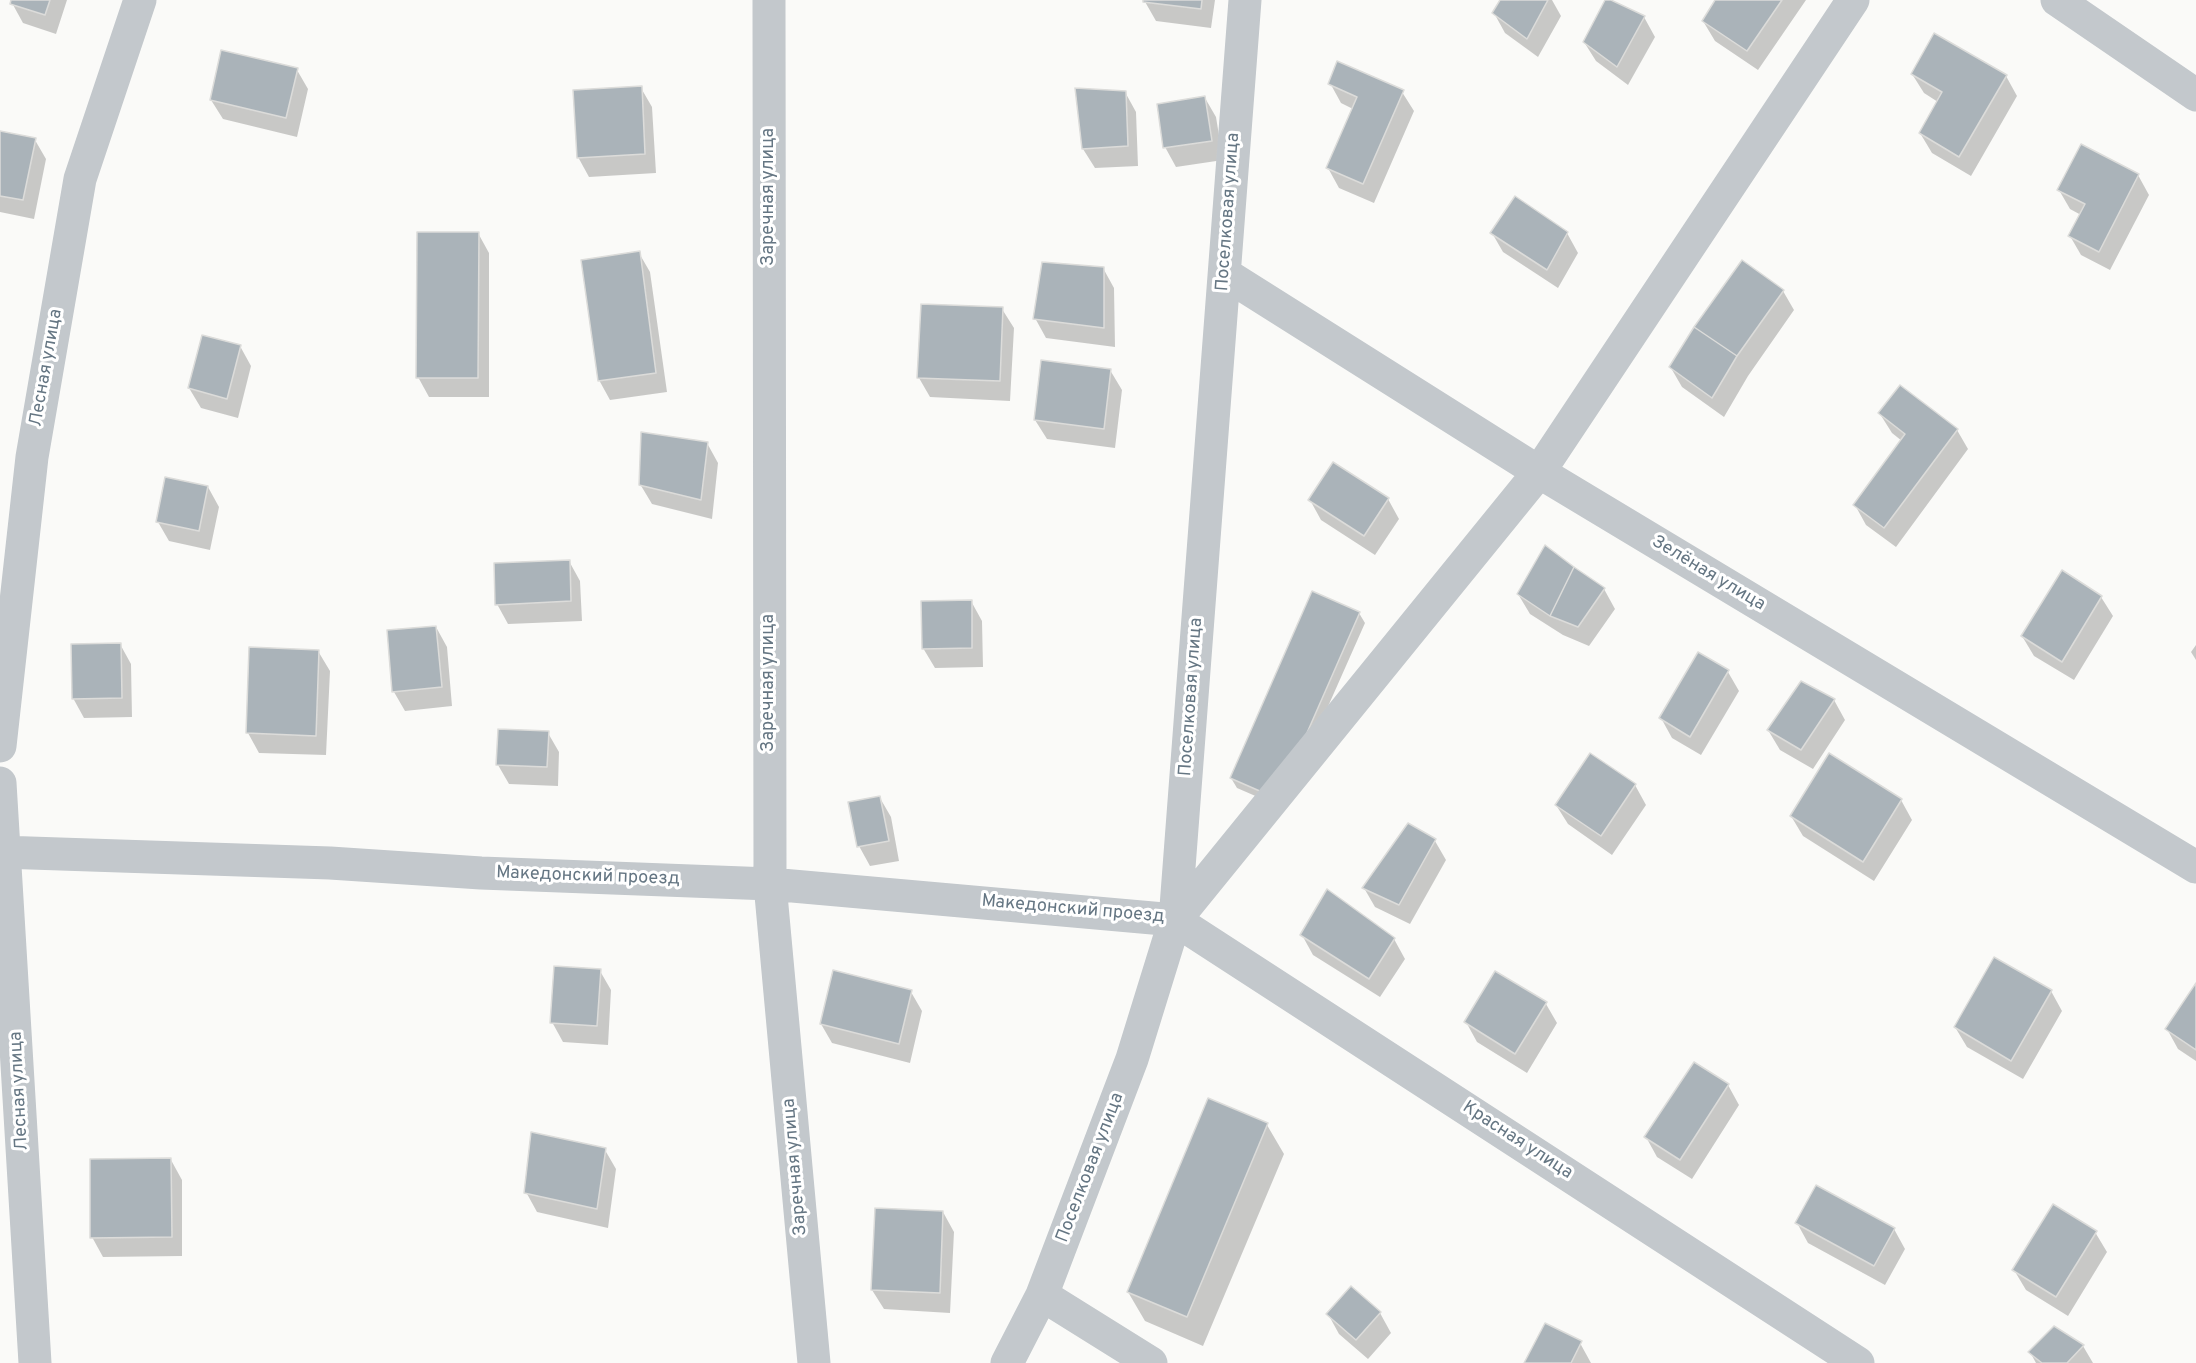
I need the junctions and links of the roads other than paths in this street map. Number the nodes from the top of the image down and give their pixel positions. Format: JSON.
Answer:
{"nodes":[{"id":1,"x":140,"y":0,"type":"edge"},
{"id":2,"x":769,"y":0,"type":"edge"},
{"id":3,"x":1245,"y":0,"type":"edge"},
{"id":4,"x":1853,"y":0,"type":"edge"},
{"id":5,"x":2057,"y":0,"type":"edge"},
{"id":6,"x":2196,"y":94,"type":"edge"},
{"id":7,"x":1225,"y":274,"type":"junction"},
{"id":8,"x":1539,"y":472,"type":"junction"},
{"id":9,"x":0,"y":746,"type":"edge"},
{"id":10,"x":0,"y":783,"type":"edge"},
{"id":11,"x":2,"y":852,"type":"edge"},
{"id":12,"x":2196,"y":867,"type":"edge"},
{"id":13,"x":770,"y":884,"type":"junction"},
{"id":14,"x":1175,"y":920,"type":"junction"},
{"id":15,"x":1042,"y":1295,"type":"junction"},
{"id":16,"x":35,"y":1363,"type":"edge"},
{"id":17,"x":814,"y":1363,"type":"edge"},
{"id":18,"x":1006,"y":1363,"type":"edge"},
{"id":19,"x":1151,"y":1363,"type":"edge"},
{"id":20,"x":1858,"y":1363,"type":"edge"}],
"edges":[{"from":1,"to":9,"type":"street","name":"Лесная улица"},
{"from":2,"to":13,"type":"street","name":"Заречная улица"},
{"from":3,"to":7,"type":"street","name":"Поселковая улица"},
{"from":4,"to":8,"type":"street"},
{"from":5,"to":6,"type":"street"},
{"from":7,"to":8,"type":"street","name":"Зелёная улица"},
{"from":7,"to":14,"type":"street","name":"Поселковая улица"},
{"from":8,"to":12,"type":"street","name":"Зелёная улица"},
{"from":8,"to":14,"type":"street"},
{"from":10,"to":11,"type":"street","name":"Лесная улица"},
{"from":11,"to":13,"type":"street","name":"Македонский проезд"},
{"from":11,"to":16,"type":"street","name":"Лесная улица"},
{"from":13,"to":14,"type":"street","name":"Македонский проезд"},
{"from":13,"to":17,"type":"street","name":"Заречная улица"},
{"from":14,"to":15,"type":"street","name":"Поселковая улица"},
{"from":14,"to":20,"type":"street","name":"Красная улица"},
{"from":15,"to":18,"type":"street","name":"Поселковая улица"},
{"from":15,"to":19,"type":"street"}]}
